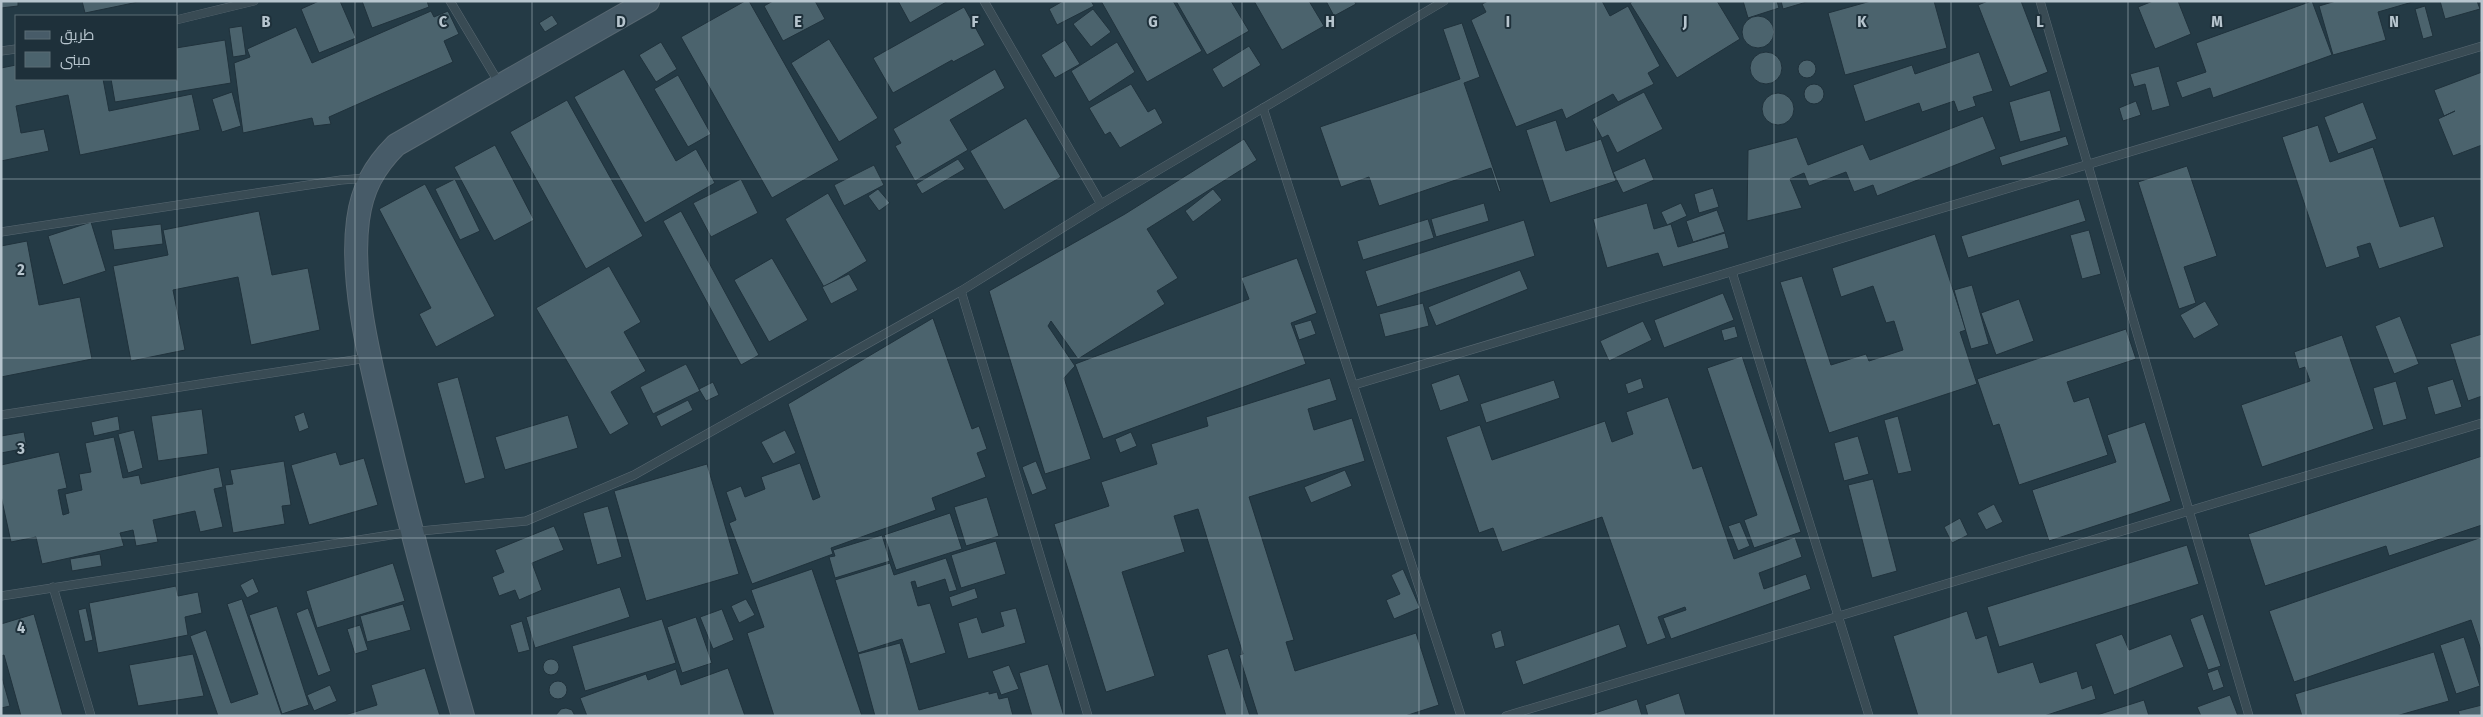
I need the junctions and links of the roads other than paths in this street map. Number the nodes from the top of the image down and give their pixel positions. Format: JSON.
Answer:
{"nodes":[{"id":1,"x":254,"y":1,"type":"edge"},
{"id":2,"x":450,"y":1,"type":"edge"},
{"id":3,"x":648,"y":1,"type":"edge"},
{"id":4,"x":984,"y":1,"type":"edge"},
{"id":5,"x":1444,"y":1,"type":"edge"},
{"id":6,"x":2040,"y":1,"type":"edge"},
{"id":7,"x":178,"y":20,"type":"edge"},
{"id":8,"x":2482,"y":46,"type":"edge"},
{"id":9,"x":15,"y":49,"type":"edge"},
{"id":10,"x":1,"y":51,"type":"edge"},
{"id":11,"x":500,"y":85,"type":"junction"},
{"id":12,"x":1264,"y":108,"type":"junction"},
{"id":13,"x":2088,"y":165,"type":"junction"},
{"id":14,"x":369,"y":178,"type":"junction"},
{"id":15,"x":1101,"y":204,"type":"junction"},
{"id":16,"x":1,"y":232,"type":"edge"},
{"id":17,"x":1732,"y":272,"type":"junction"},
{"id":18,"x":961,"y":290,"type":"junction"},
{"id":19,"x":370,"y":357,"type":"junction"},
{"id":20,"x":1354,"y":385,"type":"junction"},
{"id":21,"x":1,"y":415,"type":"edge"},
{"id":22,"x":2482,"y":423,"type":"edge"},
{"id":23,"x":2189,"y":510,"type":"junction"},
{"id":24,"x":410,"y":532,"type":"junction"},
{"id":25,"x":52,"y":587,"type":"junction"},
{"id":26,"x":1,"y":596,"type":"edge"},
{"id":27,"x":1837,"y":616,"type":"junction"},
{"id":28,"x":91,"y":716,"type":"edge"},
{"id":29,"x":463,"y":716,"type":"edge"},
{"id":30,"x":1088,"y":716,"type":"edge"},
{"id":31,"x":1461,"y":716,"type":"edge"},
{"id":32,"x":1506,"y":716,"type":"edge"},
{"id":33,"x":1869,"y":716,"type":"edge"},
{"id":34,"x":2249,"y":716,"type":"edge"}],
"edges":[{"from":1,"to":7,"type":"lane"},
{"from":2,"to":11,"type":"lane"},
{"from":3,"to":11,"type":"street"},
{"from":4,"to":15,"type":"lane"},
{"from":5,"to":12,"type":"lane"},
{"from":6,"to":13,"type":"lane"},
{"from":8,"to":13,"type":"lane"},
{"from":9,"to":10,"type":"lane"},
{"from":11,"to":14,"type":"street"},
{"from":12,"to":15,"type":"lane"},
{"from":12,"to":20,"type":"lane"},
{"from":13,"to":17,"type":"lane"},
{"from":13,"to":23,"type":"lane"},
{"from":14,"to":16,"type":"lane"},
{"from":14,"to":19,"type":"street"},
{"from":15,"to":18,"type":"lane"},
{"from":17,"to":20,"type":"lane"},
{"from":17,"to":27,"type":"lane"},
{"from":18,"to":24,"type":"lane"},
{"from":18,"to":30,"type":"lane"},
{"from":19,"to":21,"type":"lane"},
{"from":19,"to":24,"type":"street"},
{"from":20,"to":31,"type":"lane"},
{"from":22,"to":23,"type":"lane"},
{"from":23,"to":27,"type":"lane"},
{"from":23,"to":34,"type":"lane"},
{"from":24,"to":25,"type":"lane"},
{"from":24,"to":29,"type":"street"},
{"from":25,"to":26,"type":"lane"},
{"from":25,"to":28,"type":"lane"},
{"from":27,"to":32,"type":"lane"},
{"from":27,"to":33,"type":"lane"}]}
